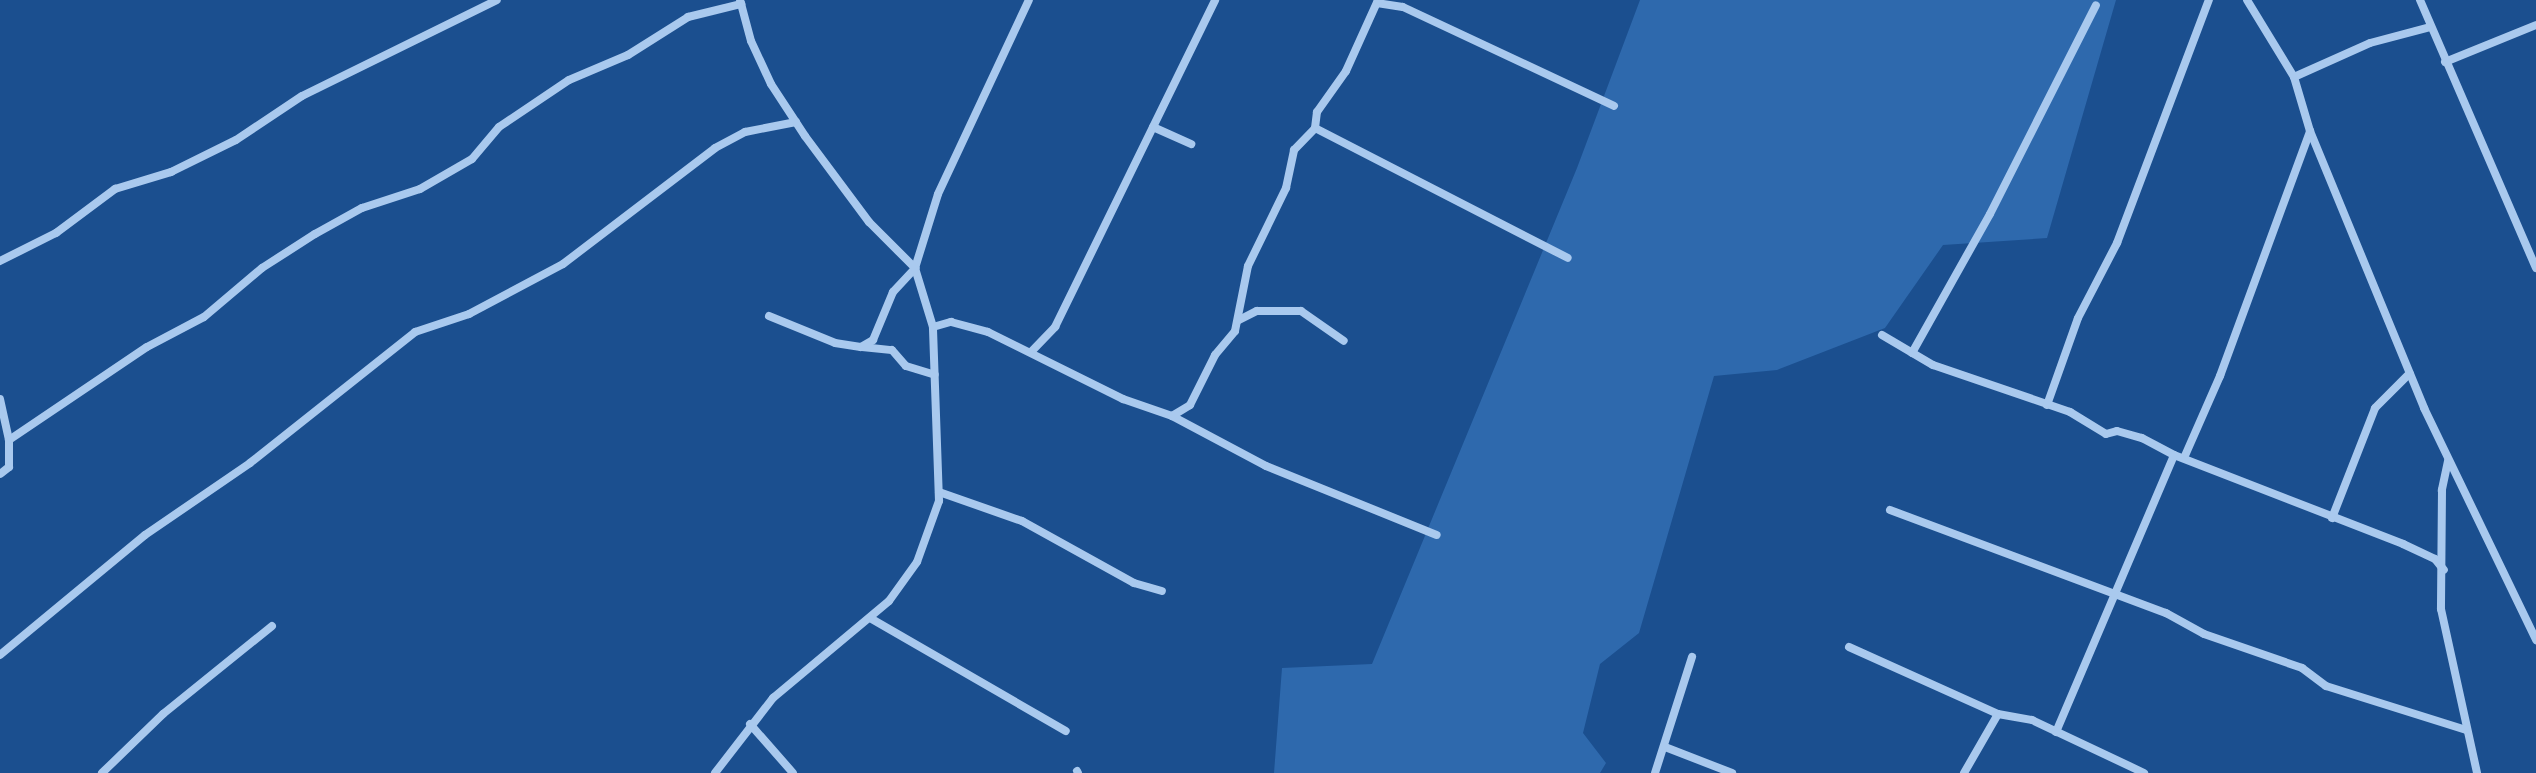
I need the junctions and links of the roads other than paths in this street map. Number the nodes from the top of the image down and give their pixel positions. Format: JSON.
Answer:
{"nodes":[{"id":1,"x":497,"y":0,"type":"edge"},
{"id":2,"x":1029,"y":0,"type":"edge"},
{"id":3,"x":1215,"y":0,"type":"edge"},
{"id":4,"x":2209,"y":0,"type":"edge"},
{"id":5,"x":2247,"y":0,"type":"edge"},
{"id":6,"x":2420,"y":0,"type":"edge"},
{"id":7,"x":741,"y":2,"type":"edge"},
{"id":8,"x":1378,"y":2,"type":"edge"},
{"id":9,"x":2096,"y":5,"type":"dead end"},
{"id":10,"x":2536,"y":25,"type":"edge"},
{"id":11,"x":2430,"y":27,"type":"junction"},
{"id":12,"x":2445,"y":62,"type":"junction"},
{"id":13,"x":2294,"y":77,"type":"junction"},
{"id":14,"x":1614,"y":106,"type":"dead end"},
{"id":15,"x":796,"y":122,"type":"junction"},
{"id":16,"x":1153,"y":127,"type":"junction"},
{"id":17,"x":1315,"y":128,"type":"junction"},
{"id":18,"x":2310,"y":131,"type":"junction"},
{"id":19,"x":1191,"y":144,"type":"dead end"},
{"id":20,"x":1568,"y":258,"type":"dead end"},
{"id":21,"x":0,"y":261,"type":"edge"},
{"id":22,"x":915,"y":268,"type":"junction"},
{"id":23,"x":2536,"y":268,"type":"edge"},
{"id":24,"x":769,"y":316,"type":"dead end"},
{"id":25,"x":1239,"y":320,"type":"junction"},
{"id":26,"x":933,"y":327,"type":"junction"},
{"id":27,"x":1882,"y":335,"type":"dead end"},
{"id":28,"x":1344,"y":341,"type":"dead end"},
{"id":29,"x":861,"y":347,"type":"junction"},
{"id":30,"x":1031,"y":352,"type":"junction"},
{"id":31,"x":1912,"y":353,"type":"junction"},
{"id":32,"x":2410,"y":373,"type":"junction"},
{"id":33,"x":935,"y":375,"type":"junction"},
{"id":34,"x":0,"y":399,"type":"edge"},
{"id":35,"x":2047,"y":405,"type":"junction"},
{"id":36,"x":1172,"y":416,"type":"junction"},
{"id":37,"x":9,"y":440,"type":"junction"},
{"id":38,"x":2179,"y":456,"type":"junction"},
{"id":39,"x":2448,"y":460,"type":"junction"},
{"id":40,"x":0,"y":474,"type":"edge"},
{"id":41,"x":939,"y":492,"type":"junction"},
{"id":42,"x":1890,"y":510,"type":"dead end"},
{"id":43,"x":2332,"y":518,"type":"junction"},
{"id":44,"x":1437,"y":535,"type":"dead end"},
{"id":45,"x":2444,"y":570,"type":"junction"},
{"id":46,"x":1162,"y":591,"type":"dead end"},
{"id":47,"x":2113,"y":597,"type":"junction"},
{"id":48,"x":870,"y":618,"type":"junction"},
{"id":49,"x":272,"y":626,"type":"dead end"},
{"id":50,"x":2536,"y":640,"type":"edge"},
{"id":51,"x":1849,"y":647,"type":"dead end"},
{"id":52,"x":0,"y":655,"type":"edge"},
{"id":53,"x":1692,"y":657,"type":"dead end"},
{"id":54,"x":1998,"y":714,"type":"junction"},
{"id":55,"x":750,"y":724,"type":"junction"},
{"id":56,"x":2466,"y":730,"type":"junction"},
{"id":57,"x":1066,"y":731,"type":"dead end"},
{"id":58,"x":2056,"y":732,"type":"junction"},
{"id":59,"x":1665,"y":747,"type":"junction"},
{"id":60,"x":2127,"y":770,"type":"edge"},
{"id":61,"x":102,"y":773,"type":"edge"},
{"id":62,"x":715,"y":773,"type":"edge"},
{"id":63,"x":793,"y":773,"type":"edge"},
{"id":64,"x":1655,"y":773,"type":"edge"},
{"id":65,"x":1732,"y":773,"type":"edge"},
{"id":66,"x":1964,"y":773,"type":"edge"},
{"id":67,"x":2144,"y":773,"type":"edge"},
{"id":68,"x":2477,"y":773,"type":"edge"}],
"edges":[{"from":1,"to":21,"type":"street"},
{"from":2,"to":22,"type":"street"},
{"from":3,"to":16,"type":"street"},
{"from":4,"to":35,"type":"street"},
{"from":5,"to":13,"type":"street"},
{"from":6,"to":11,"type":"street"},
{"from":7,"to":15,"type":"street"},
{"from":7,"to":37,"type":"street"},
{"from":8,"to":14,"type":"street"},
{"from":8,"to":17,"type":"street"},
{"from":9,"to":31,"type":"street"},
{"from":10,"to":12,"type":"street"},
{"from":11,"to":12,"type":"street"},
{"from":11,"to":13,"type":"street"},
{"from":12,"to":23,"type":"street"},
{"from":13,"to":18,"type":"street"},
{"from":15,"to":22,"type":"street"},
{"from":15,"to":52,"type":"street"},
{"from":16,"to":19,"type":"street"},
{"from":16,"to":30,"type":"street"},
{"from":17,"to":20,"type":"street"},
{"from":17,"to":25,"type":"street"},
{"from":18,"to":32,"type":"street"},
{"from":18,"to":38,"type":"street"},
{"from":22,"to":26,"type":"street"},
{"from":22,"to":29,"type":"street"},
{"from":24,"to":29,"type":"street"},
{"from":25,"to":28,"type":"street"},
{"from":25,"to":36,"type":"street"},
{"from":26,"to":30,"type":"street"},
{"from":26,"to":33,"type":"street"},
{"from":27,"to":31,"type":"street"},
{"from":29,"to":33,"type":"street"},
{"from":30,"to":36,"type":"street"},
{"from":31,"to":35,"type":"street"},
{"from":32,"to":39,"type":"street"},
{"from":32,"to":43,"type":"street"},
{"from":33,"to":41,"type":"street"},
{"from":34,"to":37,"type":"street"},
{"from":35,"to":38,"type":"street"},
{"from":36,"to":44,"type":"street"},
{"from":37,"to":40,"type":"street"},
{"from":38,"to":43,"type":"street"},
{"from":38,"to":47,"type":"street"},
{"from":39,"to":45,"type":"street"},
{"from":39,"to":50,"type":"street"},
{"from":41,"to":46,"type":"street"},
{"from":41,"to":48,"type":"street"},
{"from":42,"to":47,"type":"street"},
{"from":43,"to":45,"type":"street"},
{"from":45,"to":56,"type":"street"},
{"from":47,"to":56,"type":"street"},
{"from":47,"to":58,"type":"street"},
{"from":48,"to":55,"type":"street"},
{"from":48,"to":57,"type":"street"},
{"from":49,"to":61,"type":"street"},
{"from":51,"to":54,"type":"street"},
{"from":53,"to":59,"type":"street"},
{"from":54,"to":58,"type":"street"},
{"from":54,"to":66,"type":"street"},
{"from":55,"to":62,"type":"street"},
{"from":55,"to":63,"type":"street"},
{"from":56,"to":68,"type":"street"},
{"from":58,"to":60,"type":"street"},
{"from":59,"to":64,"type":"street"},
{"from":59,"to":65,"type":"street"},
{"from":60,"to":67,"type":"street"}]}
